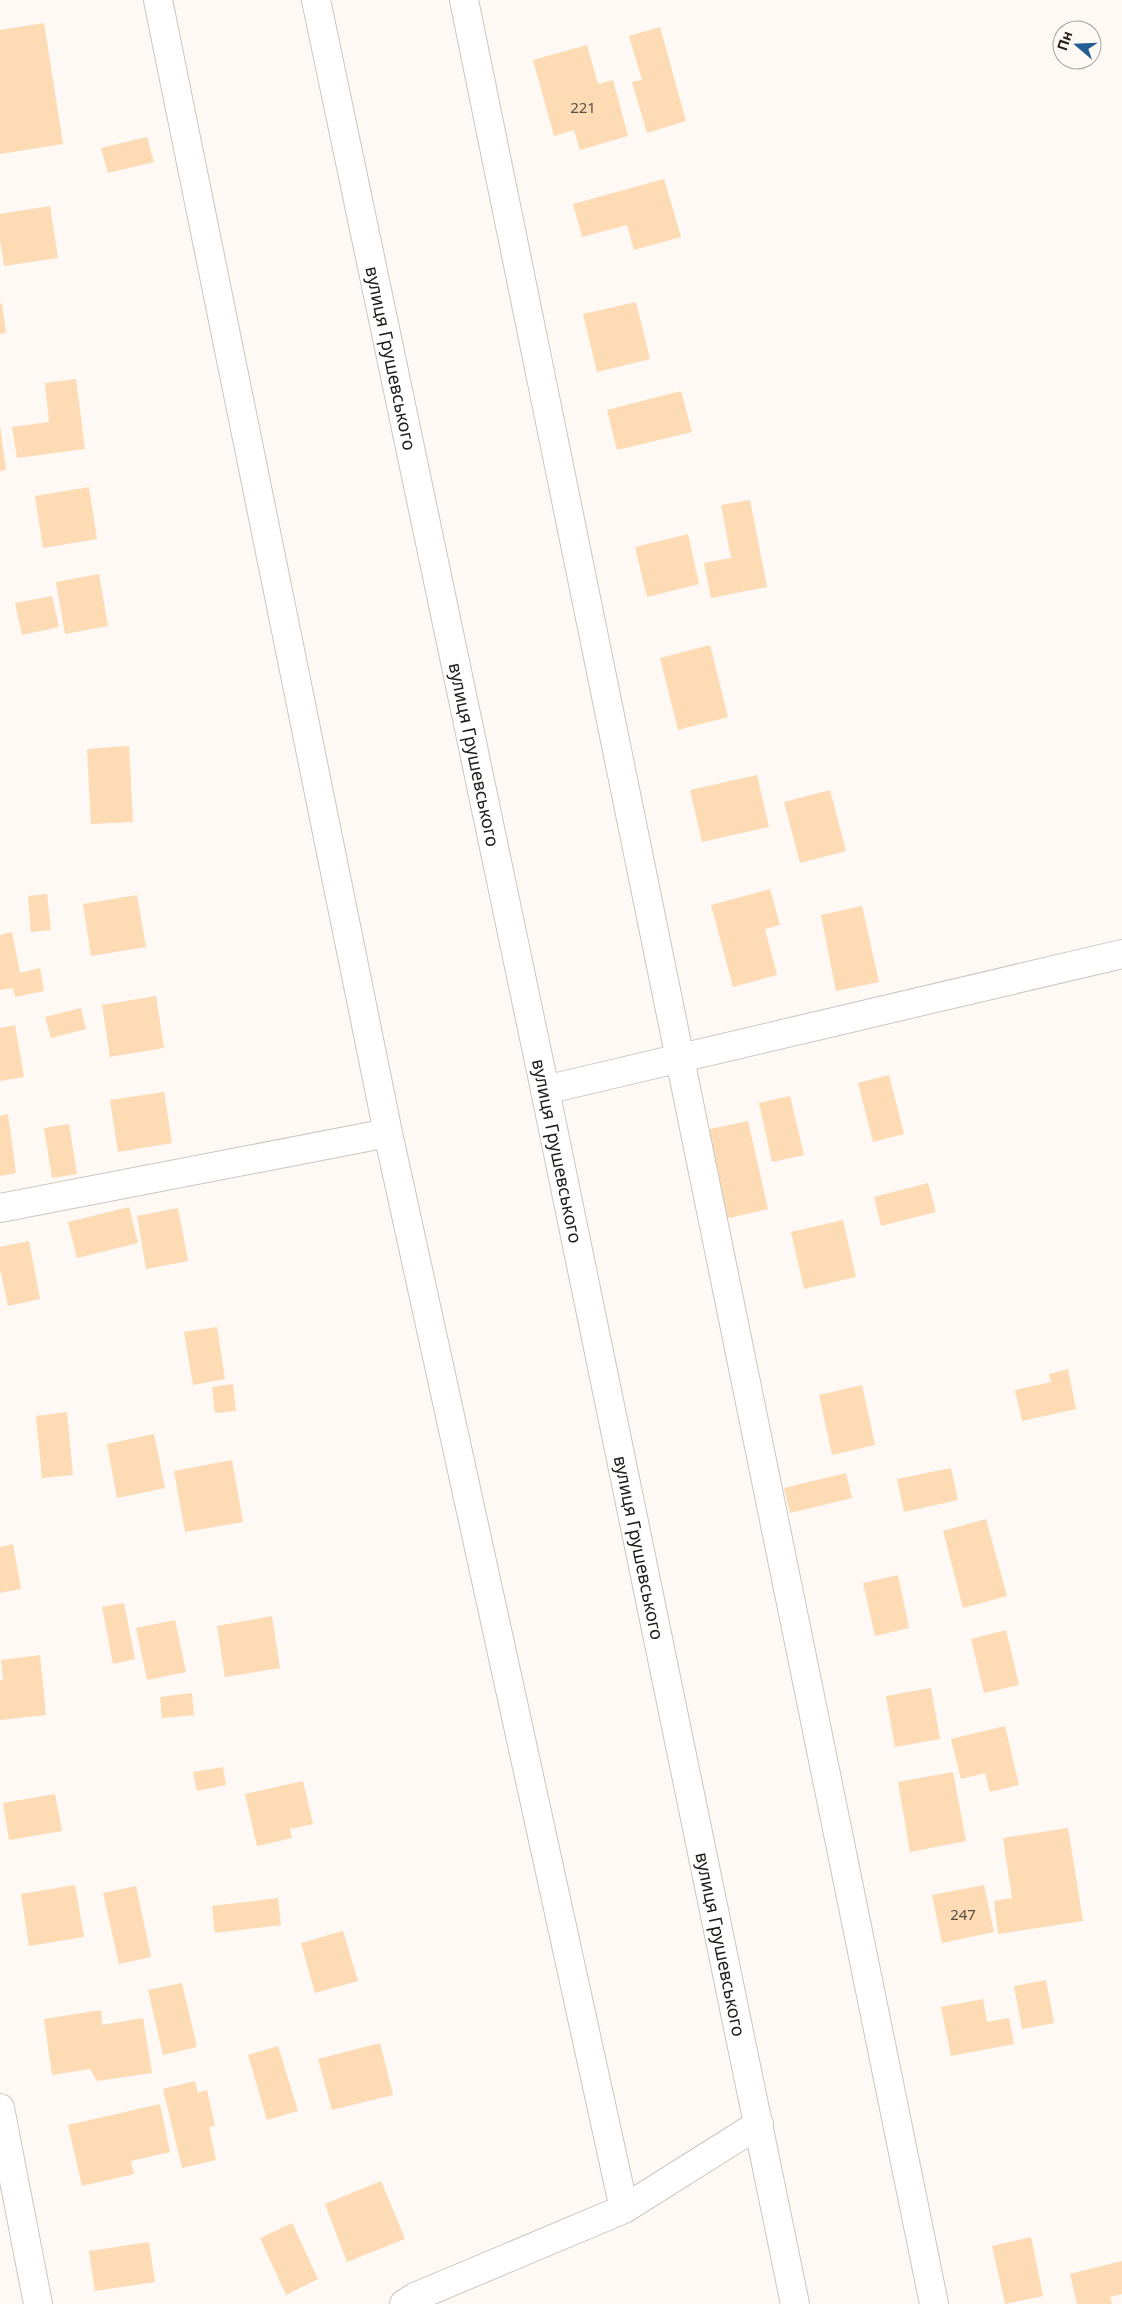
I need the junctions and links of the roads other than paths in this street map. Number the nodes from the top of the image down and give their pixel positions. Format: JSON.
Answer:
{"nodes":[{"id":1,"x":158,"y":0,"type":"edge"},
{"id":2,"x":316,"y":0,"type":"edge"},
{"id":3,"x":464,"y":0,"type":"edge"},
{"id":4,"x":1122,"y":954,"type":"edge"},
{"id":5,"x":680,"y":1057,"type":"junction"},
{"id":6,"x":545,"y":1090,"type":"junction"},
{"id":7,"x":388,"y":1133,"type":"junction"},
{"id":8,"x":0,"y":1208,"type":"edge"},
{"id":9,"x":0,"y":2108,"type":"edge"},
{"id":10,"x":759,"y":2124,"type":"junction"},
{"id":11,"x":624,"y":2209,"type":"junction"},
{"id":12,"x":38,"y":2304,"type":"edge"},
{"id":13,"x":404,"y":2304,"type":"edge"},
{"id":14,"x":795,"y":2304,"type":"edge"},
{"id":15,"x":934,"y":2304,"type":"edge"}],
"edges":[{"from":1,"to":7,"type":"main road"},
{"from":2,"to":6,"type":"main road","name":"вулиця Грушевського"},
{"from":3,"to":5,"type":"main road"},
{"from":4,"to":5,"type":"main road"},
{"from":5,"to":6,"type":"main road"},
{"from":5,"to":15,"type":"main road"},
{"from":6,"to":10,"type":"main road","name":"вулиця Грушевського"},
{"from":7,"to":8,"type":"main road"},
{"from":7,"to":11,"type":"main road"},
{"from":9,"to":12,"type":"main road"},
{"from":10,"to":11,"type":"main road"},
{"from":10,"to":14,"type":"main road","name":"вулиця Грушевського"},
{"from":11,"to":13,"type":"main road"}]}
